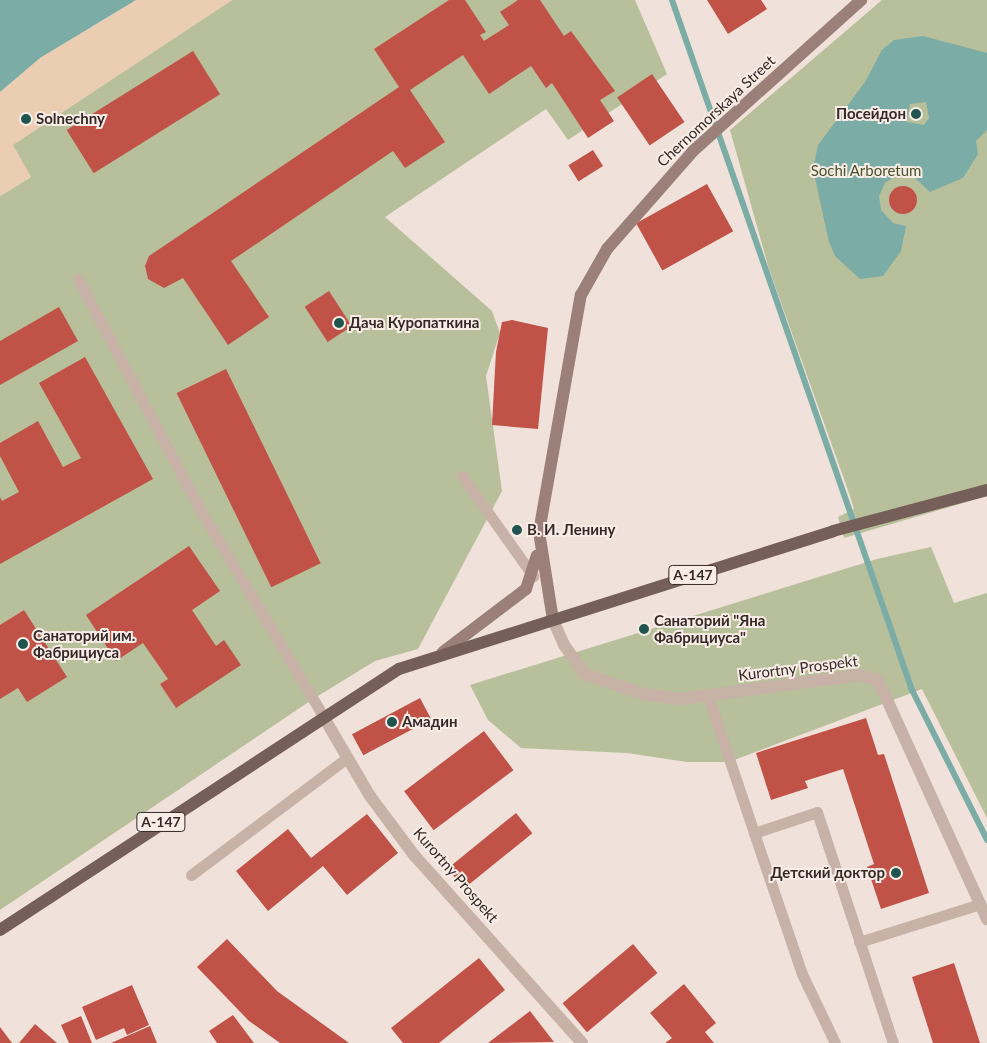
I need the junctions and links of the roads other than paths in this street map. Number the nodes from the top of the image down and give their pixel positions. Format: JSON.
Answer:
{"nodes":[{"id":1,"x":862,"y":0,"type":"edge"},
{"id":2,"x":78,"y":278,"type":"dead end"},
{"id":3,"x":462,"y":476,"type":"dead end"},
{"id":4,"x":987,"y":490,"type":"edge"},
{"id":5,"x":539,"y":546,"type":"junction"},
{"id":6,"x":533,"y":576,"type":"junction"},
{"id":7,"x":553,"y":620,"type":"junction"},
{"id":8,"x":443,"y":652,"type":"junction"},
{"id":9,"x":708,"y":696,"type":"junction"},
{"id":10,"x":323,"y":716,"type":"junction"},
{"id":11,"x":347,"y":758,"type":"junction"},
{"id":12,"x":754,"y":833,"type":"junction"},
{"id":13,"x":191,"y":875,"type":"dead end"},
{"id":14,"x":980,"y":904,"type":"junction"},
{"id":15,"x":987,"y":919,"type":"edge"},
{"id":16,"x":0,"y":930,"type":"edge"},
{"id":17,"x":859,"y":942,"type":"junction"},
{"id":18,"x":582,"y":1043,"type":"edge"},
{"id":19,"x":835,"y":1043,"type":"edge"},
{"id":20,"x":893,"y":1043,"type":"edge"}],
"edges":[{"from":1,"to":5,"type":"main road","name":"Chernomorskaya Street"},
{"from":2,"to":10,"type":"lane"},
{"from":3,"to":6,"type":"lane"},
{"from":4,"to":7,"type":"main road","number":"А-147"},
{"from":5,"to":6,"type":"main road","name":"Chernomorskaya Street"},
{"from":5,"to":7,"type":"main road","name":"Chernomorskaya Street"},
{"from":6,"to":8,"type":"main road","name":"Chernomorskaya Street"},
{"from":7,"to":8,"type":"main road","number":"А-147"},
{"from":7,"to":9,"type":"street","name":"Kurortny Prospekt"},
{"from":8,"to":10,"type":"main road","number":"А-147"},
{"from":9,"to":12,"type":"lane"},
{"from":9,"to":14,"type":"street","name":"Kurortny Prospekt"},
{"from":10,"to":11,"type":"street","name":"Kurortny Prospekt"},
{"from":10,"to":16,"type":"main road","number":"А-147"},
{"from":11,"to":13,"type":"lane"},
{"from":11,"to":18,"type":"street","name":"Kurortny Prospekt"},
{"from":12,"to":17,"type":"lane"},
{"from":12,"to":19,"type":"lane"},
{"from":14,"to":15,"type":"street","name":"Kurortny Prospekt"},
{"from":14,"to":17,"type":"lane"},
{"from":17,"to":20,"type":"lane"}]}
